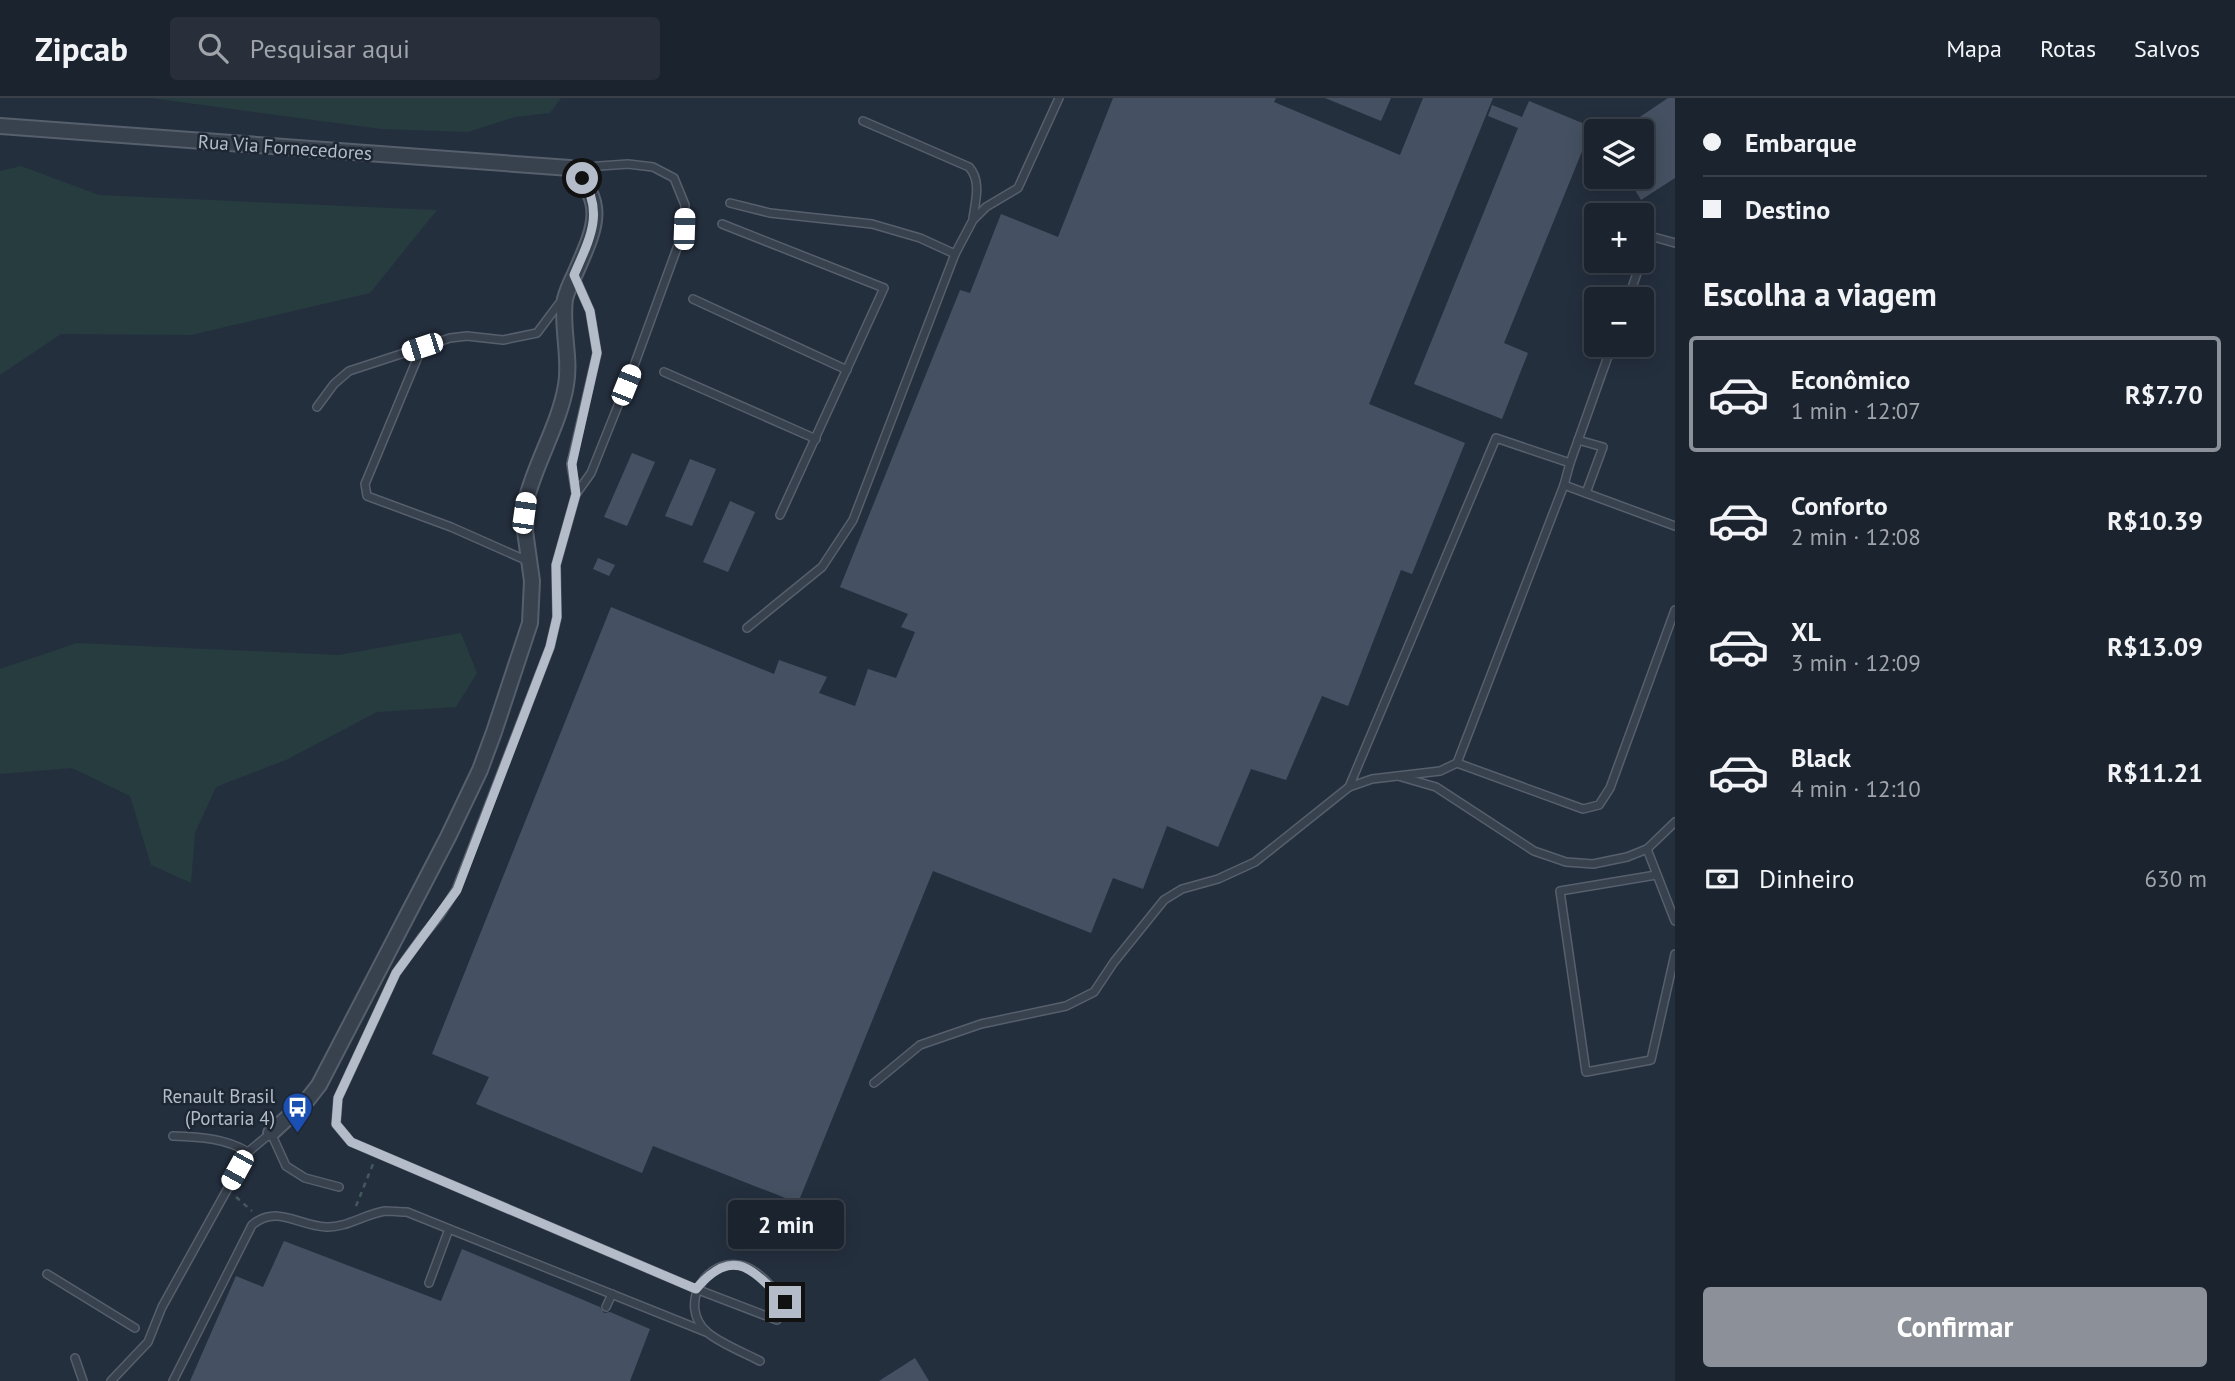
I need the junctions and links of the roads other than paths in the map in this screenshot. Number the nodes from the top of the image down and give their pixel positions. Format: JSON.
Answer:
{"nodes":[{"id":1,"x":1059,"y":98,"type":"edge"},
{"id":2,"x":863,"y":121,"type":"dead end"},
{"id":3,"x":0,"y":126,"type":"edge"},
{"id":4,"x":570,"y":168,"type":"junction"},
{"id":5,"x":730,"y":203,"type":"dead end"},
{"id":6,"x":973,"y":220,"type":"junction"},
{"id":7,"x":722,"y":224,"type":"dead end"},
{"id":8,"x":1675,"y":243,"type":"edge"},
{"id":9,"x":955,"y":254,"type":"junction"},
{"id":10,"x":574,"y":275,"type":"junction"},
{"id":11,"x":1632,"y":287,"type":"edge"},
{"id":12,"x":566,"y":295,"type":"junction"},
{"id":13,"x":693,"y":299,"type":"dead end"},
{"id":14,"x":422,"y":347,"type":"junction"},
{"id":15,"x":1608,"y":357,"type":"edge"},
{"id":16,"x":848,"y":370,"type":"junction"},
{"id":17,"x":664,"y":372,"type":"dead end"},
{"id":18,"x":317,"y":407,"type":"dead end"},
{"id":19,"x":816,"y":439,"type":"junction"},
{"id":20,"x":1578,"y":440,"type":"junction"},
{"id":21,"x":1570,"y":463,"type":"junction"},
{"id":22,"x":1564,"y":485,"type":"junction"},
{"id":23,"x":1586,"y":493,"type":"junction"},
{"id":24,"x":576,"y":494,"type":"junction"},
{"id":25,"x":780,"y":515,"type":"dead end"},
{"id":26,"x":1675,"y":526,"type":"edge"},
{"id":27,"x":531,"y":562,"type":"junction"},
{"id":28,"x":1675,"y":610,"type":"edge"},
{"id":29,"x":747,"y":628,"type":"dead end"},
{"id":30,"x":1457,"y":764,"type":"junction"},
{"id":31,"x":1394,"y":775,"type":"junction"},
{"id":32,"x":1349,"y":787,"type":"junction"},
{"id":33,"x":1675,"y":822,"type":"edge"},
{"id":34,"x":1647,"y":849,"type":"junction"},
{"id":35,"x":1656,"y":875,"type":"junction"},
{"id":36,"x":1675,"y":920,"type":"edge"},
{"id":37,"x":1675,"y":954,"type":"edge"},
{"id":38,"x":874,"y":1083,"type":"dead end"},
{"id":39,"x":271,"y":1133,"type":"junction"},
{"id":40,"x":173,"y":1136,"type":"dead end"},
{"id":41,"x":248,"y":1152,"type":"junction"},
{"id":42,"x":340,"y":1187,"type":"dead end"},
{"id":43,"x":449,"y":1229,"type":"junction"},
{"id":44,"x":47,"y":1274,"type":"dead end"},
{"id":45,"x":429,"y":1283,"type":"dead end"},
{"id":46,"x":696,"y":1289,"type":"junction"},
{"id":47,"x":612,"y":1294,"type":"junction"},
{"id":48,"x":785,"y":1302,"type":"dead end"},
{"id":49,"x":607,"y":1307,"type":"dead end"},
{"id":50,"x":778,"y":1320,"type":"dead end"},
{"id":51,"x":135,"y":1328,"type":"dead end"},
{"id":52,"x":706,"y":1332,"type":"junction"},
{"id":53,"x":75,"y":1358,"type":"dead end"},
{"id":54,"x":760,"y":1361,"type":"dead end"},
{"id":55,"x":83,"y":1381,"type":"edge"},
{"id":56,"x":111,"y":1381,"type":"edge"},
{"id":57,"x":173,"y":1381,"type":"edge"}],
"edges":[{"from":1,"to":6,"type":"lane"},
{"from":2,"to":6,"type":"lane"},
{"from":3,"to":4,"type":"street","name":"Rua Via Fornecedores"},
{"from":4,"to":10,"type":"street"},
{"from":4,"to":24,"type":"lane"},
{"from":5,"to":9,"type":"lane"},
{"from":6,"to":9,"type":"lane"},
{"from":7,"to":16,"type":"lane"},
{"from":8,"to":11,"type":"lane"},
{"from":9,"to":29,"type":"lane"},
{"from":10,"to":12,"type":"street"},
{"from":10,"to":24,"type":"lane"},
{"from":12,"to":14,"type":"lane"},
{"from":12,"to":27,"type":"street"},
{"from":13,"to":16,"type":"lane"},
{"from":14,"to":18,"type":"lane"},
{"from":14,"to":27,"type":"lane"},
{"from":15,"to":20,"type":"lane"},
{"from":16,"to":19,"type":"lane"},
{"from":17,"to":19,"type":"lane"},
{"from":19,"to":25,"type":"lane"},
{"from":20,"to":21,"type":"lane"},
{"from":20,"to":23,"type":"lane"},
{"from":21,"to":22,"type":"lane"},
{"from":21,"to":32,"type":"lane"},
{"from":22,"to":23,"type":"lane"},
{"from":22,"to":30,"type":"lane"},
{"from":23,"to":26,"type":"lane"},
{"from":24,"to":46,"type":"lane"},
{"from":27,"to":39,"type":"street"},
{"from":28,"to":30,"type":"lane"},
{"from":30,"to":31,"type":"lane"},
{"from":31,"to":32,"type":"lane"},
{"from":31,"to":34,"type":"lane"},
{"from":32,"to":38,"type":"lane"},
{"from":33,"to":34,"type":"lane"},
{"from":34,"to":35,"type":"lane"},
{"from":35,"to":36,"type":"lane"},
{"from":35,"to":37,"type":"lane"},
{"from":39,"to":41,"type":"lane"},
{"from":39,"to":42,"type":"lane"},
{"from":40,"to":41,"type":"lane"},
{"from":41,"to":56,"type":"lane"},
{"from":43,"to":45,"type":"lane"},
{"from":43,"to":47,"type":"lane"},
{"from":43,"to":57,"type":"lane"},
{"from":44,"to":51,"type":"lane"},
{"from":46,"to":48,"type":"lane"},
{"from":46,"to":50,"type":"lane"},
{"from":46,"to":52,"type":"lane"},
{"from":47,"to":49,"type":"lane"},
{"from":47,"to":52,"type":"lane"},
{"from":52,"to":54,"type":"lane"},
{"from":53,"to":55,"type":"lane"}]}
